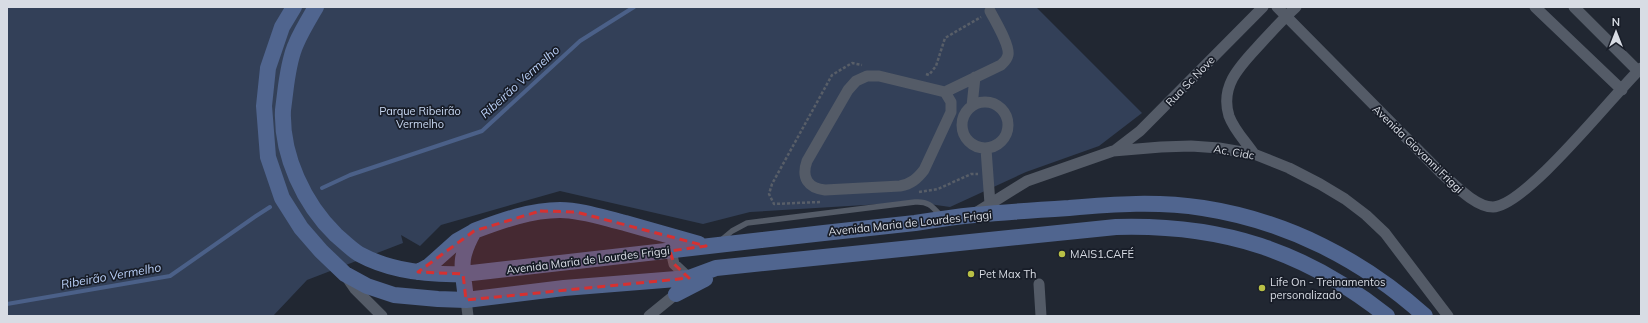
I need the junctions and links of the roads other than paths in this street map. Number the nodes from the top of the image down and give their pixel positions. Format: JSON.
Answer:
{"nodes":[{"id":1,"x":294,"y":7,"type":"edge"},
{"id":2,"x":316,"y":7,"type":"edge"},
{"id":3,"x":1262,"y":7,"type":"edge"},
{"id":4,"x":1277,"y":7,"type":"edge"},
{"id":5,"x":1296,"y":7,"type":"edge"},
{"id":6,"x":1535,"y":7,"type":"edge"},
{"id":7,"x":1574,"y":7,"type":"edge"},
{"id":8,"x":990,"y":11,"type":"road end"},
{"id":9,"x":1285,"y":17,"type":"junction"},
{"id":10,"x":1639,"y":70,"type":"edge"},
{"id":11,"x":975,"y":77,"type":"junction"},
{"id":12,"x":1622,"y":90,"type":"junction"},
{"id":13,"x":945,"y":92,"type":"junction"},
{"id":14,"x":972,"y":106,"type":"junction"},
{"id":15,"x":951,"y":112,"type":"junction"},
{"id":16,"x":963,"y":116,"type":"junction"},
{"id":17,"x":986,"y":149,"type":"junction"},
{"id":18,"x":1113,"y":152,"type":"junction"},
{"id":19,"x":1254,"y":154,"type":"junction"},
{"id":20,"x":990,"y":204,"type":"junction"},
{"id":21,"x":972,"y":215,"type":"junction"},
{"id":22,"x":474,"y":231,"type":"junction"},
{"id":23,"x":711,"y":245,"type":"junction"},
{"id":24,"x":670,"y":251,"type":"junction"},
{"id":25,"x":716,"y":268,"type":"junction"},
{"id":26,"x":418,"y":272,"type":"junction"},
{"id":27,"x":345,"y":274,"type":"junction"},
{"id":28,"x":462,"y":274,"type":"junction"},
{"id":29,"x":690,"y":278,"type":"junction"},
{"id":30,"x":1039,"y":284,"type":"dead end"},
{"id":31,"x":676,"y":294,"type":"junction"},
{"id":32,"x":467,"y":308,"type":"edge"},
{"id":33,"x":382,"y":316,"type":"edge"},
{"id":34,"x":649,"y":316,"type":"edge"},
{"id":35,"x":1041,"y":316,"type":"edge"},
{"id":36,"x":1387,"y":316,"type":"edge"},
{"id":37,"x":1425,"y":316,"type":"edge"},
{"id":38,"x":1448,"y":316,"type":"edge"}],
"edges":[{"from":1,"to":27,"type":"street"},
{"from":2,"to":26,"type":"street","name":"Avenida Maria de Lourdes Friggi"},
{"from":3,"to":18,"type":"street","name":"Rua Sc Nove"},
{"from":4,"to":9,"type":"street","name":"Avenida Giovanni Friggi"},
{"from":5,"to":9,"type":"street"},
{"from":6,"to":12,"type":"street"},
{"from":7,"to":10,"type":"street"},
{"from":8,"to":11,"type":"street"},
{"from":9,"to":12,"type":"street","name":"Avenida Giovanni Friggi"},
{"from":9,"to":19,"type":"street"},
{"from":10,"to":12,"type":"street","name":"Avenida Giovanni Friggi"},
{"from":11,"to":13,"type":"street"},
{"from":11,"to":14,"type":"street"},
{"from":13,"to":15,"type":"street"},
{"from":13,"to":15,"type":"street"},
{"from":14,"to":16,"type":"street"},
{"from":14,"to":17,"type":"street"},
{"from":15,"to":16,"type":"street"},
{"from":16,"to":17,"type":"street"},
{"from":17,"to":20,"type":"street"},
{"from":18,"to":19,"type":"street","name":"Ac. Cidc"},
{"from":18,"to":20,"type":"street","name":"Ac. Cidc"},
{"from":19,"to":38,"type":"street","name":"Ac. Cidc"},
{"from":20,"to":21,"type":"street","name":"Ac. Cidc"},
{"from":21,"to":23,"type":"street","name":"Avenida Maria de Lourdes Friggi"},
{"from":21,"to":37,"type":"street","name":"Avenida Maria de Lourdes Friggi"},
{"from":22,"to":23,"type":"street"},
{"from":22,"to":26,"type":"street"},
{"from":22,"to":28,"type":"street"},
{"from":23,"to":24,"type":"street","name":"Avenida Maria de Lourdes Friggi"},
{"from":24,"to":28,"type":"street","name":"Avenida Maria de Lourdes Friggi"},
{"from":24,"to":29,"type":"street"},
{"from":25,"to":29,"type":"street"},
{"from":25,"to":31,"type":"street"},
{"from":25,"to":36,"type":"street"},
{"from":26,"to":28,"type":"street","name":"Avenida Maria de Lourdes Friggi"},
{"from":27,"to":32,"type":"street"},
{"from":27,"to":33,"type":"street"},
{"from":28,"to":32,"type":"street"},
{"from":29,"to":31,"type":"street"},
{"from":29,"to":32,"type":"street"},
{"from":30,"to":35,"type":"street"},
{"from":31,"to":34,"type":"street"}]}
